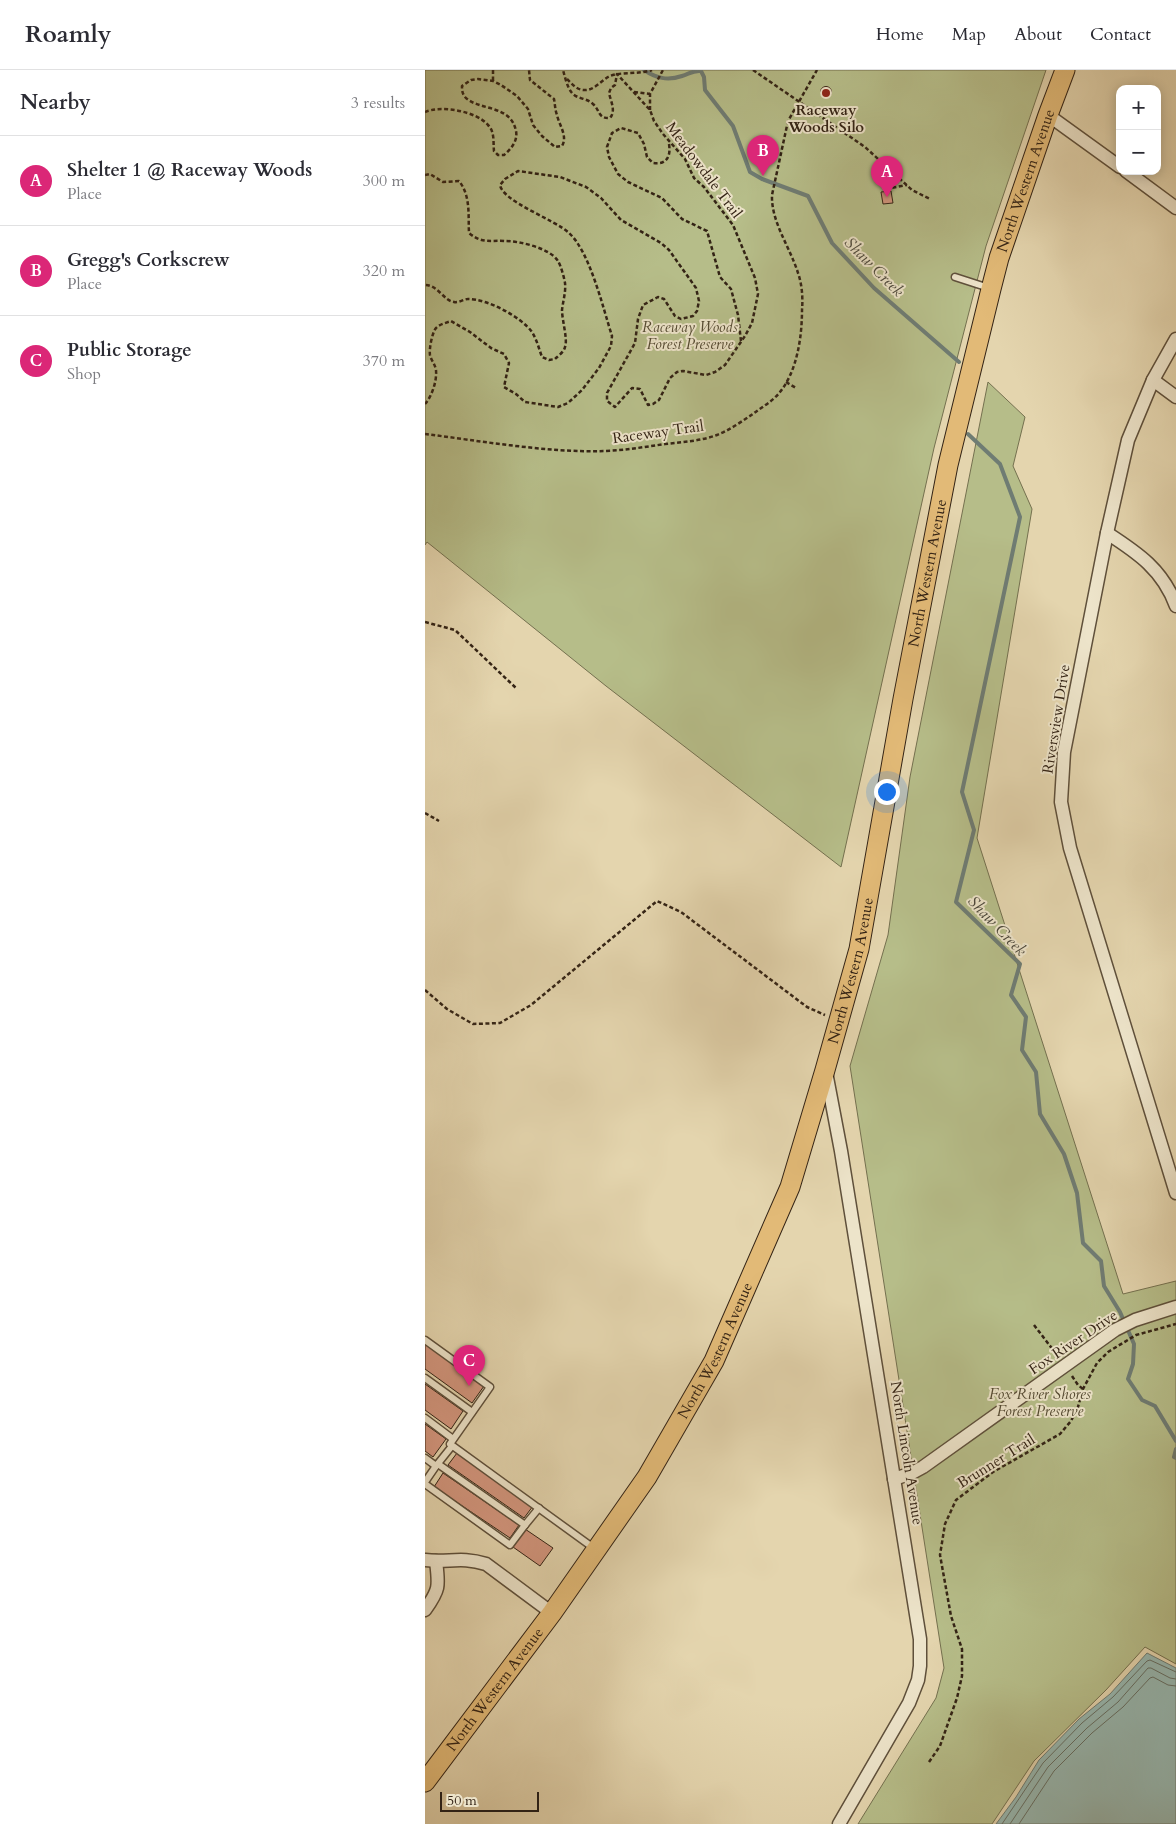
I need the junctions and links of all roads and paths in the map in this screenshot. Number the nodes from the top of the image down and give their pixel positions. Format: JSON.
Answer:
{"nodes":[{"id":1,"x":493,"y":70,"type":"edge"},
{"id":2,"x":529,"y":70,"type":"edge"},
{"id":3,"x":563,"y":70,"type":"edge"},
{"id":4,"x":652,"y":70,"type":"edge"},
{"id":5,"x":753,"y":70,"type":"edge"},
{"id":6,"x":817,"y":70,"type":"edge"},
{"id":7,"x":1065,"y":70,"type":"edge"},
{"id":8,"x":662,"y":72,"type":"edge"},
{"id":9,"x":617,"y":74,"type":"junction"},
{"id":10,"x":566,"y":78,"type":"junction"},
{"id":11,"x":493,"y":81,"type":"junction"},
{"id":12,"x":634,"y":92,"type":"junction"},
{"id":13,"x":650,"y":94,"type":"junction"},
{"id":14,"x":798,"y":102,"type":"junction"},
{"id":15,"x":650,"y":110,"type":"junction"},
{"id":16,"x":425,"y":112,"type":"edge"},
{"id":17,"x":1048,"y":115,"type":"junction"},
{"id":18,"x":669,"y":142,"type":"junction"},
{"id":19,"x":1116,"y":164,"type":"edge"},
{"id":20,"x":425,"y":175,"type":"edge"},
{"id":21,"x":1131,"y":175,"type":"edge"},
{"id":22,"x":907,"y":185,"type":"junction"},
{"id":23,"x":885,"y":189,"type":"dead end"},
{"id":24,"x":930,"y":200,"type":"dead end"},
{"id":25,"x":1176,"y":208,"type":"edge"},
{"id":26,"x":955,"y":277,"type":"dead end"},
{"id":27,"x":425,"y":285,"type":"edge"},
{"id":28,"x":991,"y":289,"type":"junction"},
{"id":29,"x":1176,"y":339,"type":"edge"},
{"id":30,"x":741,"y":342,"type":"junction"},
{"id":31,"x":1153,"y":380,"type":"junction"},
{"id":32,"x":786,"y":382,"type":"junction"},
{"id":33,"x":796,"y":388,"type":"dead end"},
{"id":34,"x":1176,"y":397,"type":"edge"},
{"id":35,"x":425,"y":404,"type":"edge"},
{"id":36,"x":425,"y":434,"type":"edge"},
{"id":37,"x":1107,"y":533,"type":"junction"},
{"id":38,"x":1176,"y":606,"type":"edge"},
{"id":39,"x":425,"y":622,"type":"edge"},
{"id":40,"x":516,"y":688,"type":"dead end"},
{"id":41,"x":425,"y":813,"type":"edge"},
{"id":42,"x":439,"y":821,"type":"dead end"},
{"id":43,"x":425,"y":990,"type":"edge"},
{"id":44,"x":829,"y":1016,"type":"dead end"},
{"id":45,"x":825,"y":1070,"type":"junction"},
{"id":46,"x":1176,"y":1193,"type":"edge"},
{"id":47,"x":1176,"y":1308,"type":"edge"},
{"id":48,"x":1176,"y":1324,"type":"edge"},
{"id":49,"x":1034,"y":1325,"type":"dead end"},
{"id":50,"x":425,"y":1340,"type":"edge"},
{"id":51,"x":1065,"y":1366,"type":"junction"},
{"id":52,"x":425,"y":1378,"type":"edge"},
{"id":53,"x":1083,"y":1388,"type":"junction"},
{"id":54,"x":472,"y":1412,"type":"junction"},
{"id":55,"x":425,"y":1418,"type":"edge"},
{"id":56,"x":453,"y":1442,"type":"junction"},
{"id":57,"x":425,"y":1458,"type":"edge"},
{"id":58,"x":437,"y":1465,"type":"junction"},
{"id":59,"x":894,"y":1479,"type":"junction"},
{"id":60,"x":425,"y":1483,"type":"edge"},
{"id":61,"x":539,"y":1508,"type":"junction"},
{"id":62,"x":525,"y":1525,"type":"junction"},
{"id":63,"x":597,"y":1550,"type":"junction"},
{"id":64,"x":431,"y":1560,"type":"edge"},
{"id":65,"x":425,"y":1610,"type":"edge"},
{"id":66,"x":552,"y":1613,"type":"junction"},
{"id":67,"x":929,"y":1762,"type":"dead end"},
{"id":68,"x":425,"y":1782,"type":"edge"},
{"id":69,"x":839,"y":1824,"type":"edge"}],
"edges":[{"from":1,"to":11,"type":"path"},
{"from":2,"to":11,"type":"path"},
{"from":3,"to":10,"type":"path"},
{"from":4,"to":9,"type":"path"},
{"from":5,"to":14,"type":"path"},
{"from":6,"to":14,"type":"path","name":"Raceway Trail"},
{"from":7,"to":17,"type":"main road","name":"North Western Avenue"},
{"from":8,"to":13,"type":"path"},
{"from":9,"to":10,"type":"path"},
{"from":9,"to":10,"type":"path"},
{"from":9,"to":12,"type":"path","name":"Meadowdale Trail"},
{"from":11,"to":16,"type":"path"},
{"from":12,"to":13,"type":"path"},
{"from":12,"to":15,"type":"path","name":"Meadowdale Trail"},
{"from":13,"to":15,"type":"path"},
{"from":14,"to":22,"type":"path"},
{"from":14,"to":32,"type":"path","name":"Raceway Trail"},
{"from":15,"to":18,"type":"path","name":"Meadowdale Trail"},
{"from":17,"to":19,"type":"street"},
{"from":17,"to":28,"type":"main road","name":"North Western Avenue"},
{"from":18,"to":30,"type":"path","name":"Meadowdale Trail"},
{"from":18,"to":30,"type":"path"},
{"from":20,"to":27,"type":"path"},
{"from":21,"to":25,"type":"street"},
{"from":22,"to":23,"type":"path"},
{"from":22,"to":24,"type":"path"},
{"from":26,"to":28,"type":"lane"},
{"from":28,"to":45,"type":"main road","name":"North Western Avenue"},
{"from":29,"to":31,"type":"street","name":"Riversview Drive"},
{"from":30,"to":35,"type":"path","name":"Meadowdale Trail"},
{"from":31,"to":34,"type":"street"},
{"from":31,"to":37,"type":"street","name":"Riversview Drive"},
{"from":32,"to":33,"type":"path"},
{"from":32,"to":36,"type":"path","name":"Raceway Trail"},
{"from":37,"to":38,"type":"street"},
{"from":37,"to":46,"type":"street","name":"Riversview Drive"},
{"from":39,"to":40,"type":"path"},
{"from":41,"to":42,"type":"path"},
{"from":43,"to":44,"type":"path"},
{"from":45,"to":59,"type":"street","name":"North Lincoln Avenue"},
{"from":45,"to":63,"type":"main road","name":"North Western Avenue"},
{"from":47,"to":51,"type":"street","name":"Fox River Drive"},
{"from":48,"to":53,"type":"path","name":"Brunner Trail"},
{"from":49,"to":51,"type":"path"},
{"from":50,"to":54,"type":"lane"},
{"from":51,"to":53,"type":"path"},
{"from":51,"to":59,"type":"street","name":"Fox River Drive"},
{"from":52,"to":54,"type":"lane"},
{"from":53,"to":67,"type":"path","name":"Brunner Trail"},
{"from":54,"to":56,"type":"lane"},
{"from":55,"to":56,"type":"lane"},
{"from":56,"to":58,"type":"lane"},
{"from":56,"to":61,"type":"lane"},
{"from":57,"to":58,"type":"lane"},
{"from":58,"to":60,"type":"lane"},
{"from":58,"to":62,"type":"lane"},
{"from":59,"to":69,"type":"street","name":"North Lincoln Avenue"},
{"from":60,"to":62,"type":"lane"},
{"from":61,"to":62,"type":"lane"},
{"from":61,"to":63,"type":"lane"},
{"from":63,"to":66,"type":"main road","name":"North Western Avenue"},
{"from":64,"to":65,"type":"street"},
{"from":64,"to":66,"type":"street"},
{"from":66,"to":68,"type":"main road","name":"North Western Avenue"}]}
